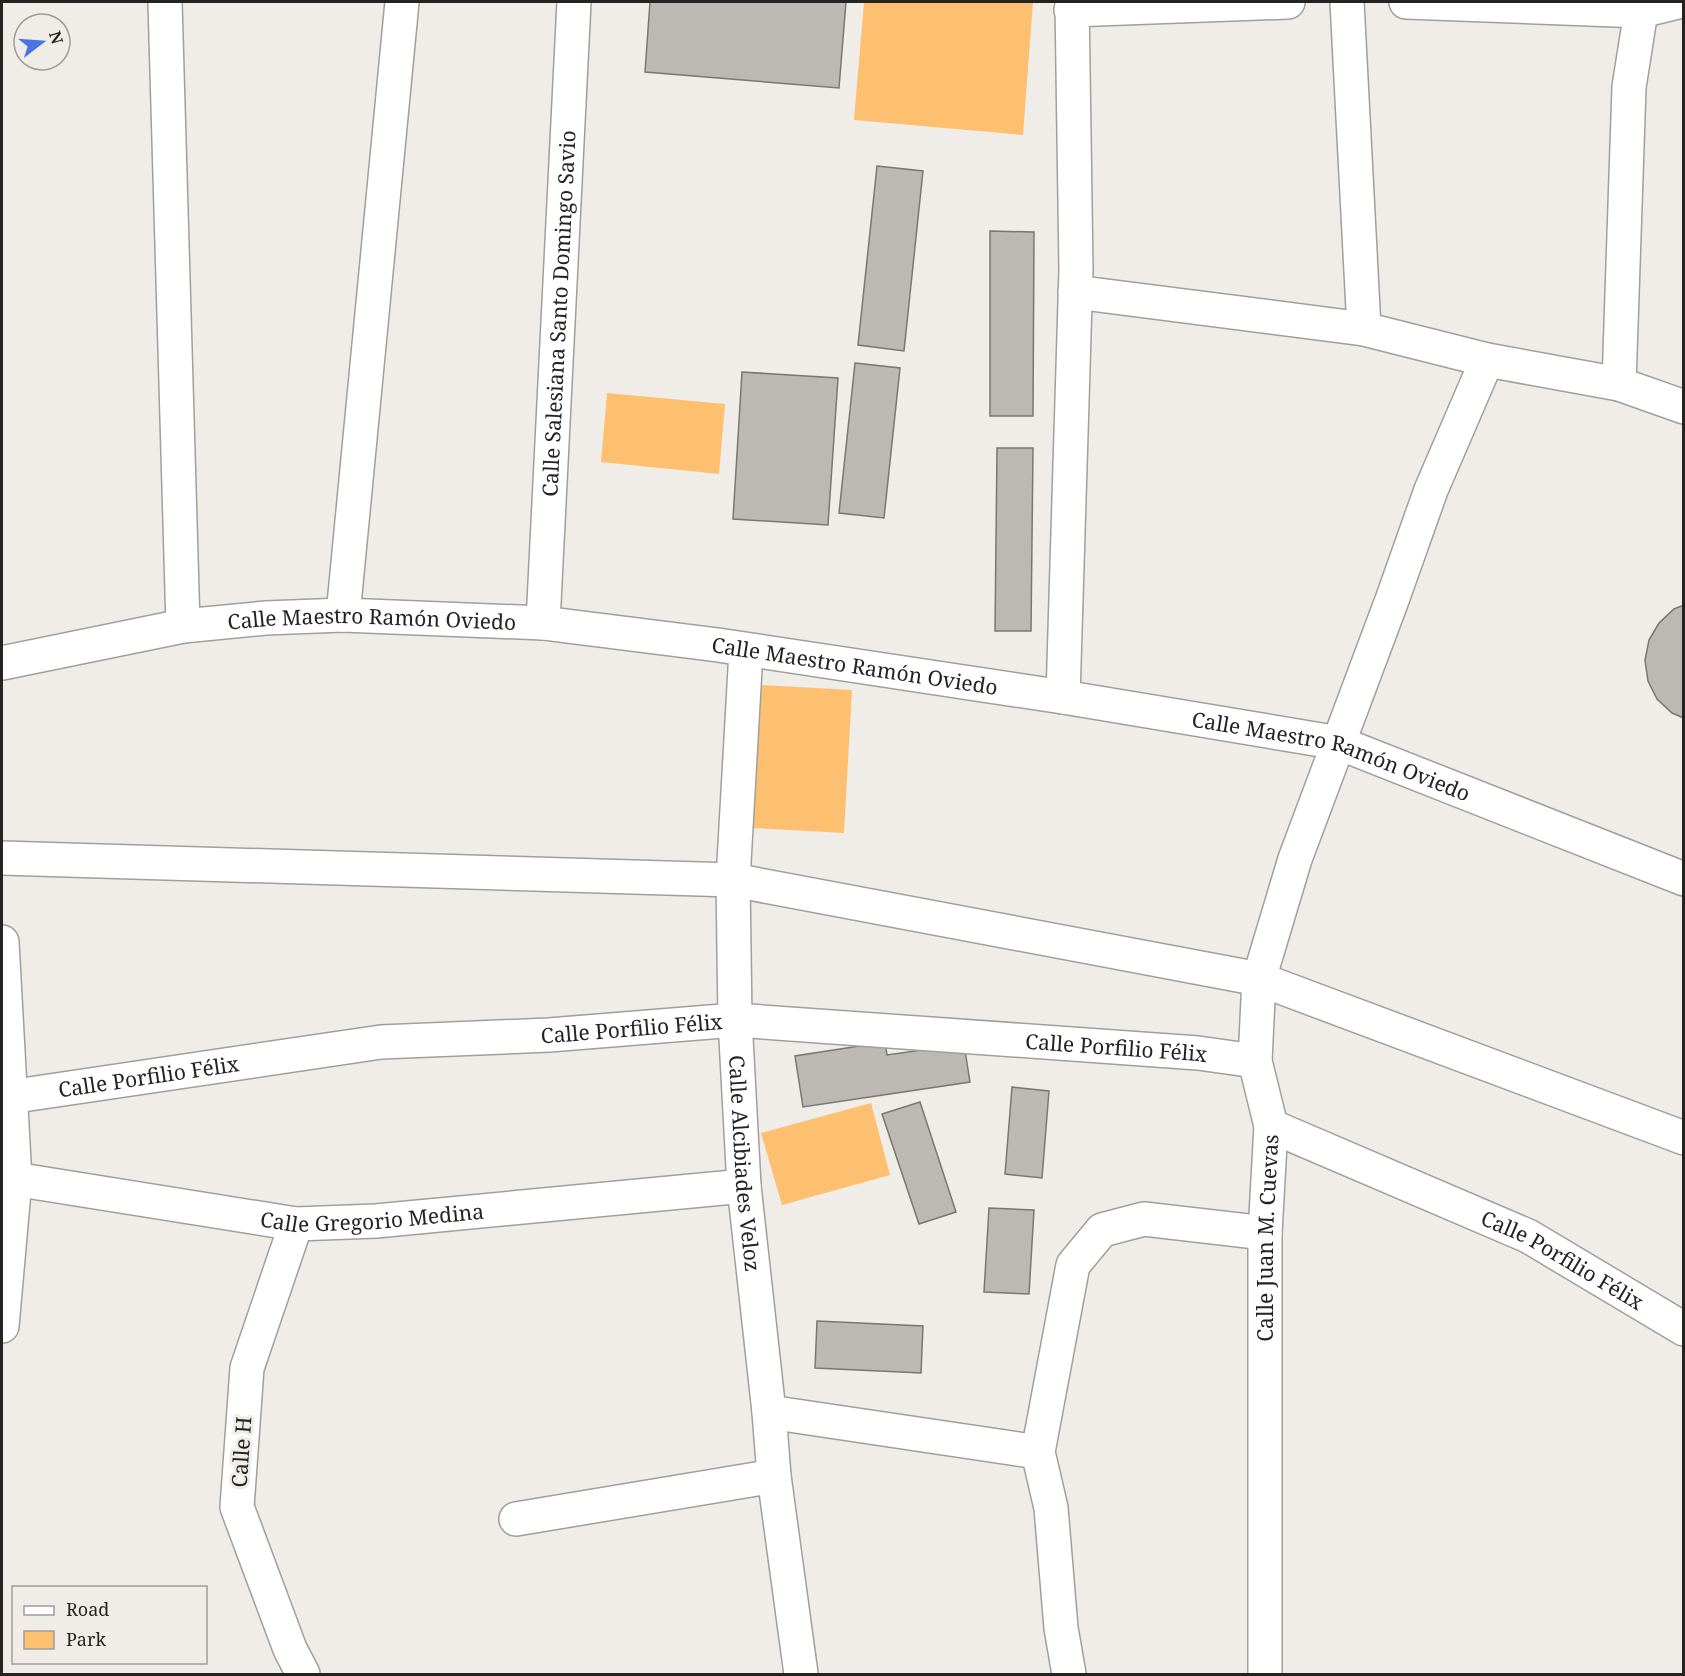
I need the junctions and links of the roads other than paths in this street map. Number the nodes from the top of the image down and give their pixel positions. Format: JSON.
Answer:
{"nodes":[{"id":1,"x":165,"y":2,"type":"edge"},
{"id":2,"x":402,"y":2,"type":"edge"},
{"id":3,"x":574,"y":2,"type":"edge"},
{"id":4,"x":1288,"y":2,"type":"edge"},
{"id":5,"x":1347,"y":2,"type":"edge"},
{"id":6,"x":1406,"y":2,"type":"edge"},
{"id":7,"x":1678,"y":2,"type":"edge"},
{"id":8,"x":1072,"y":6,"type":"edge"},
{"id":9,"x":1641,"y":11,"type":"junction"},
{"id":10,"x":1075,"y":292,"type":"junction"},
{"id":11,"x":1364,"y":329,"type":"junction"},
{"id":12,"x":1487,"y":360,"type":"junction"},
{"id":13,"x":1619,"y":384,"type":"junction"},
{"id":14,"x":1683,"y":407,"type":"edge"},
{"id":15,"x":343,"y":615,"type":"junction"},
{"id":16,"x":543,"y":623,"type":"junction"},
{"id":17,"x":183,"y":626,"type":"junction"},
{"id":18,"x":746,"y":651,"type":"junction"},
{"id":19,"x":2,"y":663,"type":"edge"},
{"id":20,"x":1063,"y":697,"type":"junction"},
{"id":21,"x":1339,"y":743,"type":"junction"},
{"id":22,"x":2,"y":858,"type":"edge"},
{"id":23,"x":1683,"y":879,"type":"edge"},
{"id":24,"x":733,"y":880,"type":"junction"},
{"id":25,"x":2,"y":942,"type":"edge"},
{"id":26,"x":1259,"y":979,"type":"junction"},
{"id":27,"x":735,"y":1020,"type":"junction"},
{"id":28,"x":1255,"y":1061,"type":"junction"},
{"id":29,"x":9,"y":1097,"type":"junction"},
{"id":30,"x":1270,"y":1126,"type":"junction"},
{"id":31,"x":1683,"y":1138,"type":"edge"},
{"id":32,"x":8,"y":1179,"type":"edge"},
{"id":33,"x":744,"y":1186,"type":"junction"},
{"id":34,"x":296,"y":1224,"type":"junction"},
{"id":35,"x":1265,"y":1233,"type":"junction"},
{"id":36,"x":2,"y":1326,"type":"edge"},
{"id":37,"x":1683,"y":1329,"type":"edge"},
{"id":38,"x":769,"y":1412,"type":"junction"},
{"id":39,"x":1038,"y":1452,"type":"junction"},
{"id":40,"x":774,"y":1476,"type":"junction"},
{"id":41,"x":516,"y":1519,"type":"dead end"},
{"id":42,"x":303,"y":1674,"type":"edge"},
{"id":43,"x":801,"y":1674,"type":"edge"},
{"id":44,"x":1069,"y":1674,"type":"edge"},
{"id":45,"x":1265,"y":1674,"type":"edge"}],
"edges":[{"from":1,"to":17,"type":"street"},
{"from":2,"to":15,"type":"street"},
{"from":3,"to":16,"type":"street","name":"Calle Salesiana Santo Domingo Savio"},
{"from":4,"to":8,"type":"street"},
{"from":5,"to":11,"type":"street"},
{"from":6,"to":9,"type":"street"},
{"from":7,"to":9,"type":"street"},
{"from":8,"to":10,"type":"street"},
{"from":9,"to":13,"type":"street"},
{"from":10,"to":11,"type":"street"},
{"from":10,"to":20,"type":"street"},
{"from":11,"to":12,"type":"street"},
{"from":12,"to":13,"type":"street"},
{"from":12,"to":21,"type":"street","name":"Calle Juan M. Cuevas"},
{"from":13,"to":14,"type":"street"},
{"from":15,"to":16,"type":"street","name":"Calle Maestro Ramón Oviedo"},
{"from":15,"to":17,"type":"street","name":"Calle Maestro Ramón Oviedo"},
{"from":16,"to":18,"type":"street","name":"Calle Maestro Ramón Oviedo"},
{"from":17,"to":19,"type":"street","name":"Calle Maestro Ramón Oviedo"},
{"from":18,"to":20,"type":"street","name":"Calle Maestro Ramón Oviedo"},
{"from":18,"to":24,"type":"street","name":"Calle Alcibiades Veloz"},
{"from":20,"to":21,"type":"street","name":"Calle Maestro Ramón Oviedo"},
{"from":21,"to":23,"type":"street","name":"Calle Maestro Ramón Oviedo"},
{"from":21,"to":26,"type":"street","name":"Calle Juan M. Cuevas"},
{"from":22,"to":24,"type":"street"},
{"from":24,"to":26,"type":"street"},
{"from":24,"to":27,"type":"street","name":"Calle Alcibiades Veloz"},
{"from":25,"to":29,"type":"street"},
{"from":26,"to":28,"type":"street","name":"Calle Juan M. Cuevas"},
{"from":26,"to":31,"type":"street"},
{"from":27,"to":28,"type":"street","name":"Calle Porfilio Félix"},
{"from":27,"to":29,"type":"street","name":"Calle Porfilio Félix"},
{"from":27,"to":33,"type":"street","name":"Calle Alcibiades Veloz"},
{"from":28,"to":30,"type":"street","name":"Calle Juan M. Cuevas"},
{"from":29,"to":32,"type":"street"},
{"from":30,"to":35,"type":"street","name":"Calle Juan M. Cuevas"},
{"from":30,"to":37,"type":"street","name":"Calle Porfilio Félix"},
{"from":32,"to":34,"type":"street","name":"Calle Gregorio Medina"},
{"from":32,"to":36,"type":"street"},
{"from":33,"to":34,"type":"street","name":"Calle Gregorio Medina"},
{"from":33,"to":38,"type":"street","name":"Calle Alcibiades Veloz"},
{"from":34,"to":42,"type":"street","name":"Calle H"},
{"from":35,"to":39,"type":"street"},
{"from":35,"to":45,"type":"street","name":"Calle Juan M. Cuevas"},
{"from":38,"to":39,"type":"street"},
{"from":38,"to":40,"type":"street","name":"Calle Alcibiades Veloz"},
{"from":39,"to":44,"type":"street"},
{"from":40,"to":41,"type":"street"},
{"from":40,"to":43,"type":"street","name":"Calle Alcibiades Veloz"}]}
